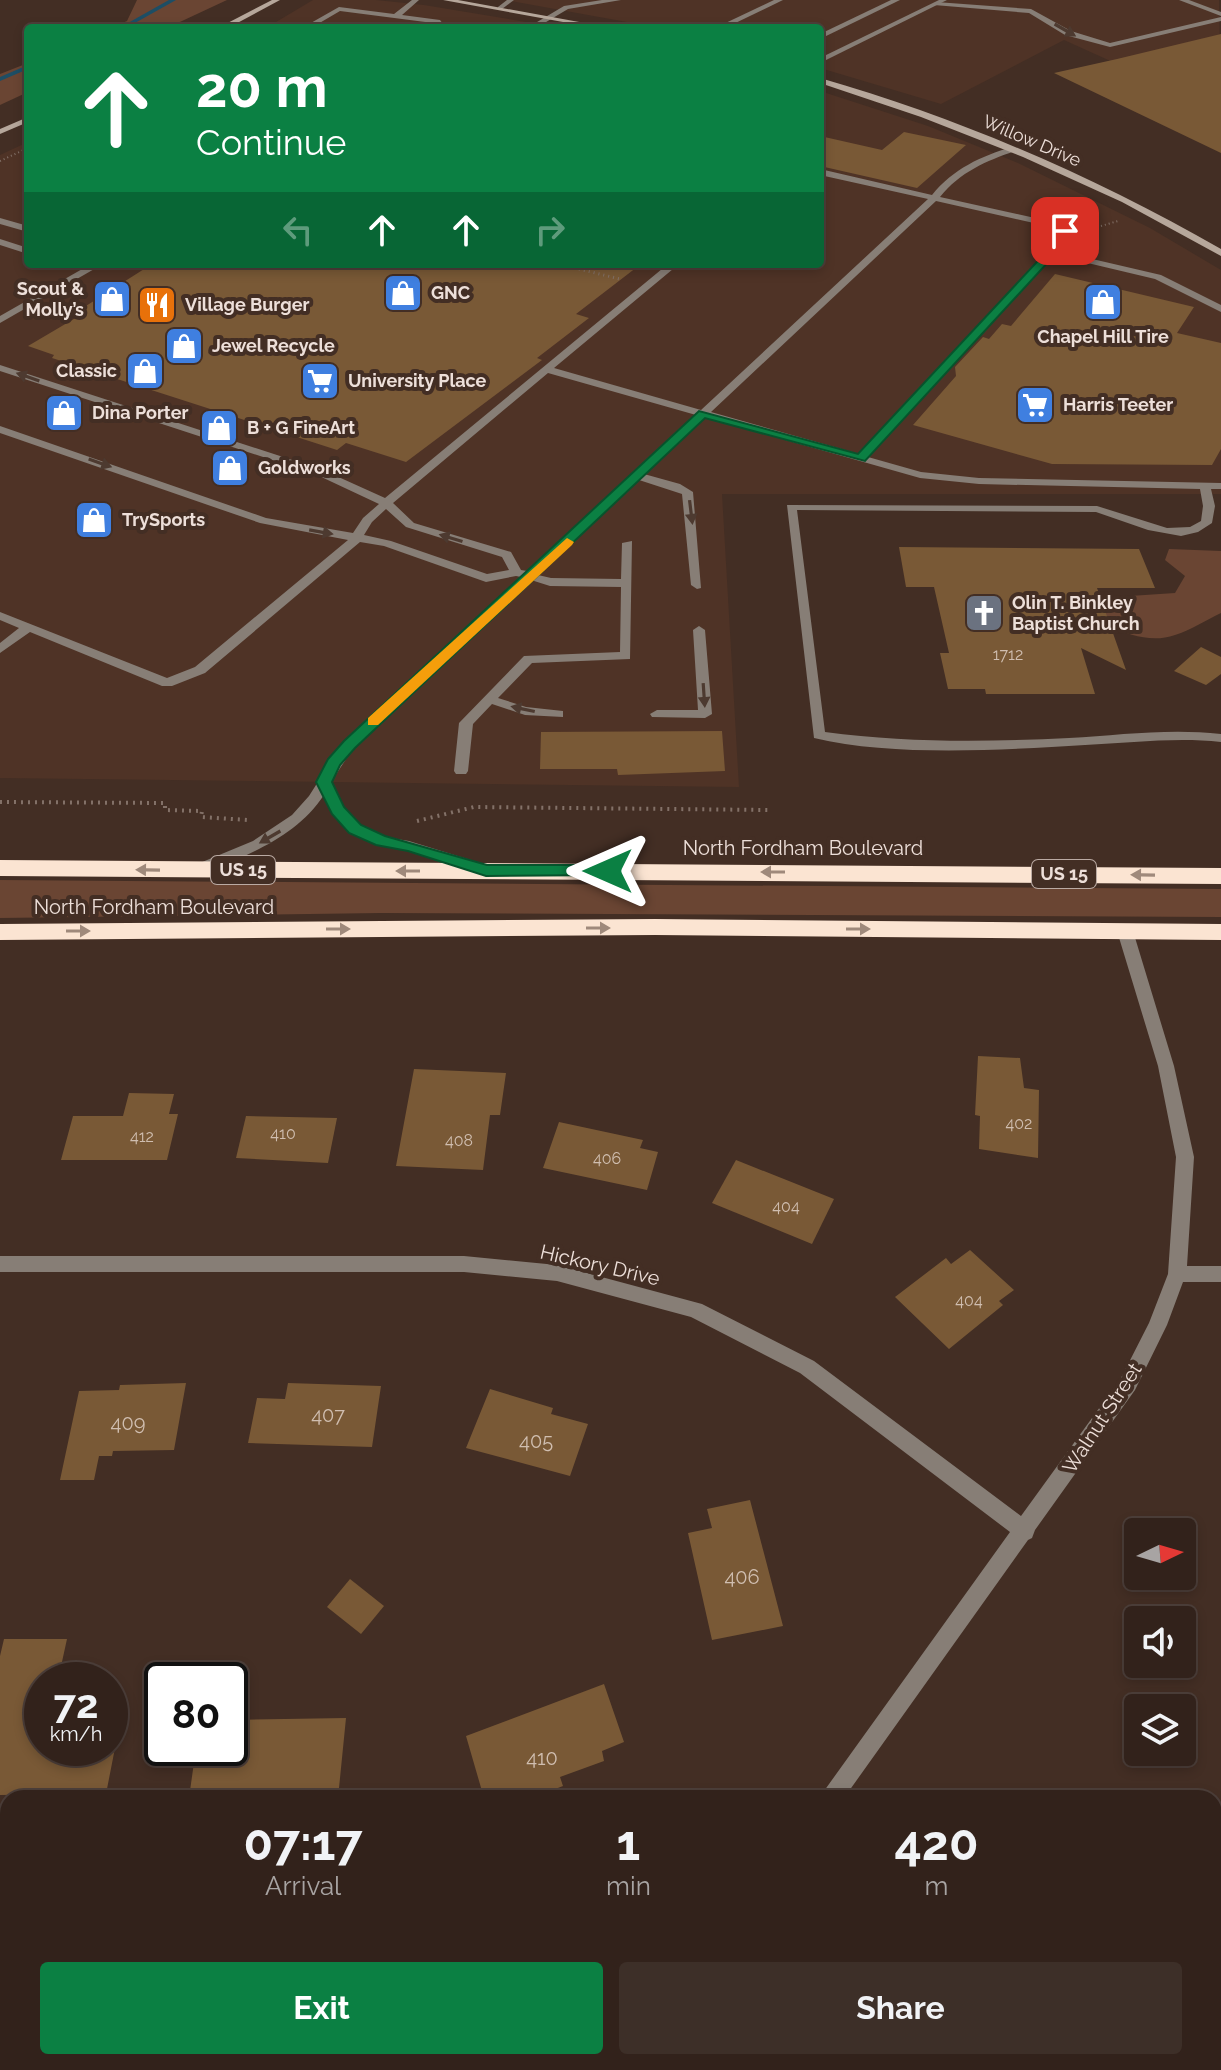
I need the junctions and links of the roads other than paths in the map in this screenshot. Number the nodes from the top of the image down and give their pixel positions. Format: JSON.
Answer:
{"nodes":[{"id":1,"x":277,"y":0,"type":"edge"},
{"id":2,"x":416,"y":0,"type":"edge"},
{"id":3,"x":446,"y":0,"type":"edge"},
{"id":4,"x":511,"y":0,"type":"edge"},
{"id":5,"x":618,"y":0,"type":"edge"},
{"id":6,"x":780,"y":0,"type":"edge"},
{"id":7,"x":897,"y":0,"type":"edge"},
{"id":8,"x":1182,"y":0,"type":"edge"},
{"id":9,"x":462,"y":1,"type":"edge"},
{"id":10,"x":940,"y":2,"type":"edge"},
{"id":11,"x":566,"y":4,"type":"edge"},
{"id":12,"x":500,"y":8,"type":"junction"},
{"id":13,"x":396,"y":16,"type":"junction"},
{"id":14,"x":551,"y":17,"type":"junction"},
{"id":15,"x":1221,"y":17,"type":"edge"},
{"id":16,"x":412,"y":18,"type":"junction"},
{"id":17,"x":238,"y":24,"type":"edge"},
{"id":18,"x":313,"y":24,"type":"edge"},
{"id":19,"x":404,"y":24,"type":"edge"},
{"id":20,"x":436,"y":24,"type":"edge"},
{"id":21,"x":538,"y":24,"type":"edge"},
{"id":22,"x":587,"y":24,"type":"edge"},
{"id":23,"x":728,"y":24,"type":"edge"},
{"id":24,"x":824,"y":35,"type":"edge"},
{"id":25,"x":824,"y":57,"type":"edge"},
{"id":26,"x":824,"y":81,"type":"edge"},
{"id":27,"x":24,"y":121,"type":"edge"},
{"id":28,"x":0,"y":132,"type":"edge"},
{"id":29,"x":1012,"y":149,"type":"junction"},
{"id":30,"x":824,"y":173,"type":"edge"},
{"id":31,"x":935,"y":197,"type":"junction"},
{"id":32,"x":0,"y":221,"type":"edge"},
{"id":33,"x":24,"y":228,"type":"edge"},
{"id":34,"x":0,"y":242,"type":"edge"},
{"id":35,"x":24,"y":250,"type":"edge"},
{"id":36,"x":1052,"y":252,"type":"junction"},
{"id":37,"x":1221,"y":253,"type":"edge"},
{"id":38,"x":91,"y":268,"type":"edge"},
{"id":39,"x":669,"y":268,"type":"edge"},
{"id":40,"x":1221,"y":309,"type":"edge"},
{"id":41,"x":2,"y":318,"type":"edge"},
{"id":42,"x":0,"y":368,"type":"edge"},
{"id":43,"x":547,"y":369,"type":"junction"},
{"id":44,"x":703,"y":414,"type":"junction"},
{"id":45,"x":0,"y":429,"type":"edge"},
{"id":46,"x":860,"y":459,"type":"junction"},
{"id":47,"x":638,"y":476,"type":"junction"},
{"id":48,"x":1205,"y":486,"type":"junction"},
{"id":49,"x":1221,"y":486,"type":"edge"},
{"id":50,"x":387,"y":503,"type":"junction"},
{"id":51,"x":356,"y":539,"type":"junction"},
{"id":52,"x":628,"y":543,"type":"dead end"},
{"id":53,"x":523,"y":574,"type":"junction"},
{"id":54,"x":627,"y":583,"type":"junction"},
{"id":55,"x":697,"y":585,"type":"dead end"},
{"id":56,"x":0,"y":616,"type":"edge"},
{"id":57,"x":29,"y":627,"type":"junction"},
{"id":58,"x":699,"y":630,"type":"dead end"},
{"id":59,"x":0,"y":649,"type":"edge"},
{"id":60,"x":489,"y":699,"type":"junction"},
{"id":61,"x":558,"y":714,"type":"dead end"},
{"id":62,"x":657,"y":714,"type":"dead end"},
{"id":63,"x":1221,"y":738,"type":"edge"},
{"id":64,"x":461,"y":771,"type":"dead end"},
{"id":65,"x":324,"y":782,"type":"junction"},
{"id":66,"x":0,"y":868,"type":"edge"},
{"id":67,"x":199,"y":870,"type":"junction"},
{"id":68,"x":486,"y":870,"type":"junction"},
{"id":69,"x":1221,"y":876,"type":"edge"},
{"id":70,"x":1125,"y":931,"type":"junction"},
{"id":71,"x":0,"y":932,"type":"edge"},
{"id":72,"x":1221,"y":932,"type":"edge"},
{"id":73,"x":0,"y":1264,"type":"edge"},
{"id":74,"x":1177,"y":1274,"type":"junction"},
{"id":75,"x":1221,"y":1274,"type":"edge"},
{"id":76,"x":1025,"y":1531,"type":"junction"},
{"id":77,"x":836,"y":1790,"type":"edge"}],
"edges":[{"from":1,"to":17,"type":"street"},
{"from":2,"to":13,"type":"street"},
{"from":3,"to":9,"type":"street"},
{"from":4,"to":12,"type":"street"},
{"from":5,"to":11,"type":"street"},
{"from":6,"to":23,"type":"street"},
{"from":7,"to":24,"type":"street"},
{"from":8,"to":15,"type":"street"},
{"from":9,"to":12,"type":"street"},
{"from":10,"to":15,"type":"street","one_way":true},
{"from":10,"to":25,"type":"street"},
{"from":11,"to":14,"type":"street"},
{"from":12,"to":14,"type":"street"},
{"from":13,"to":16,"type":"street"},
{"from":13,"to":18,"type":"street"},
{"from":14,"to":21,"type":"street"},
{"from":14,"to":22,"type":"street"},
{"from":16,"to":19,"type":"street"},
{"from":16,"to":20,"type":"street"},
{"from":26,"to":29,"type":"street","name":"Willow Drive"},
{"from":27,"to":28,"type":"street"},
{"from":29,"to":31,"type":"street"},
{"from":29,"to":37,"type":"street","name":"Willow Drive"},
{"from":30,"to":31,"type":"street"},
{"from":31,"to":36,"type":"street"},
{"from":31,"to":44,"type":"street"},
{"from":32,"to":33,"type":"street"},
{"from":34,"to":35,"type":"street"},
{"from":36,"to":40,"type":"street"},
{"from":36,"to":46,"type":"street"},
{"from":38,"to":41,"type":"street"},
{"from":39,"to":43,"type":"street"},
{"from":50,"to":42,"type":"street","one_way":true},
{"from":43,"to":44,"type":"street"},
{"from":43,"to":50,"type":"street"},
{"from":44,"to":46,"type":"street"},
{"from":44,"to":47,"type":"street"},
{"from":45,"to":51,"type":"street","one_way":true},
{"from":46,"to":48,"type":"street"},
{"from":47,"to":53,"type":"street"},
{"from":47,"to":55,"type":"street","one_way":true},
{"from":48,"to":49,"type":"street"},
{"from":48,"to":63,"type":"street"},
{"from":50,"to":51,"type":"street"},
{"from":53,"to":50,"type":"street","one_way":true},
{"from":51,"to":53,"type":"street"},
{"from":51,"to":57,"type":"street"},
{"from":52,"to":54,"type":"street"},
{"from":53,"to":54,"type":"street"},
{"from":53,"to":65,"type":"street"},
{"from":54,"to":60,"type":"street"},
{"from":56,"to":57,"type":"street"},
{"from":57,"to":59,"type":"street"},
{"from":58,"to":62,"type":"street","one_way":true},
{"from":61,"to":60,"type":"street","one_way":true},
{"from":60,"to":64,"type":"street"},
{"from":65,"to":67,"type":"street","one_way":true},
{"from":65,"to":68,"type":"street"},
{"from":67,"to":66,"type":"highway","name":"North Fordham Boulevard","number":"US 15","one_way":true},
{"from":68,"to":67,"type":"highway","name":"North Fordham Boulevard","number":"US 15","one_way":true},
{"from":69,"to":68,"type":"highway","name":"North Fordham Boulevard","number":"US 15","one_way":true},
{"from":71,"to":70,"type":"highway","name":"North Fordham Boulevard","one_way":true},
{"from":70,"to":72,"type":"highway","name":"North Fordham Boulevard"},
{"from":70,"to":74,"type":"street","name":"Walnut Street"},
{"from":73,"to":76,"type":"street","name":"Hickory Drive"},
{"from":74,"to":75,"type":"street"},
{"from":74,"to":76,"type":"street","name":"Walnut Street"},
{"from":76,"to":77,"type":"street","name":"Walnut Street"}]}
